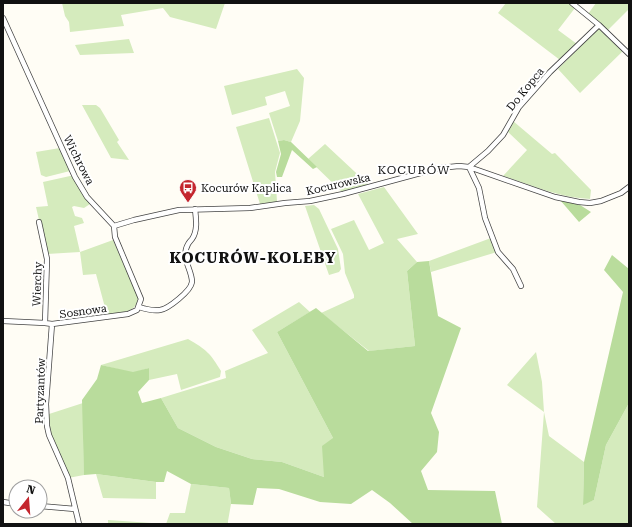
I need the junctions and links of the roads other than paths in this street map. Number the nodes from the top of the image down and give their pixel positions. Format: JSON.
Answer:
{"nodes":[{"id":1,"x":572,"y":3,"type":"edge"},
{"id":2,"x":3,"y":18,"type":"edge"},
{"id":3,"x":599,"y":25,"type":"junction"},
{"id":4,"x":629,"y":54,"type":"edge"},
{"id":5,"x":469,"y":167,"type":"junction"},
{"id":6,"x":629,"y":187,"type":"edge"},
{"id":7,"x":196,"y":209,"type":"junction"},
{"id":8,"x":39,"y":222,"type":"dead end"},
{"id":9,"x":114,"y":226,"type":"junction"},
{"id":10,"x":520,"y":286,"type":"dead end"},
{"id":11,"x":139,"y":306,"type":"junction"},
{"id":12,"x":3,"y":321,"type":"edge"},
{"id":13,"x":45,"y":323,"type":"junction"},
{"id":14,"x":52,"y":324,"type":"junction"},
{"id":15,"x":48,"y":507,"type":"edge"},
{"id":16,"x":76,"y":509,"type":"junction"},
{"id":17,"x":80,"y":524,"type":"edge"}],
"edges":[{"from":1,"to":3,"type":"street"},
{"from":2,"to":9,"type":"street","name":"Wichrowa"},
{"from":3,"to":4,"type":"street"},
{"from":3,"to":5,"type":"street","name":"Do Kopca"},
{"from":5,"to":6,"type":"street","name":"Kocurowska"},
{"from":5,"to":7,"type":"street","name":"Kocurowska"},
{"from":5,"to":10,"type":"street"},
{"from":7,"to":9,"type":"street","name":"Kocurowska"},
{"from":7,"to":11,"type":"street"},
{"from":8,"to":13,"type":"street","name":"Wierchy"},
{"from":9,"to":11,"type":"street","name":"Wichrowa"},
{"from":11,"to":14,"type":"street","name":"Sosnowa"},
{"from":12,"to":13,"type":"street","name":"Sosnowa"},
{"from":13,"to":14,"type":"street","name":"Sosnowa"},
{"from":14,"to":16,"type":"street","name":"Partyzantów"},
{"from":15,"to":16,"type":"street"},
{"from":16,"to":17,"type":"street","name":"Partyzantów"}]}
